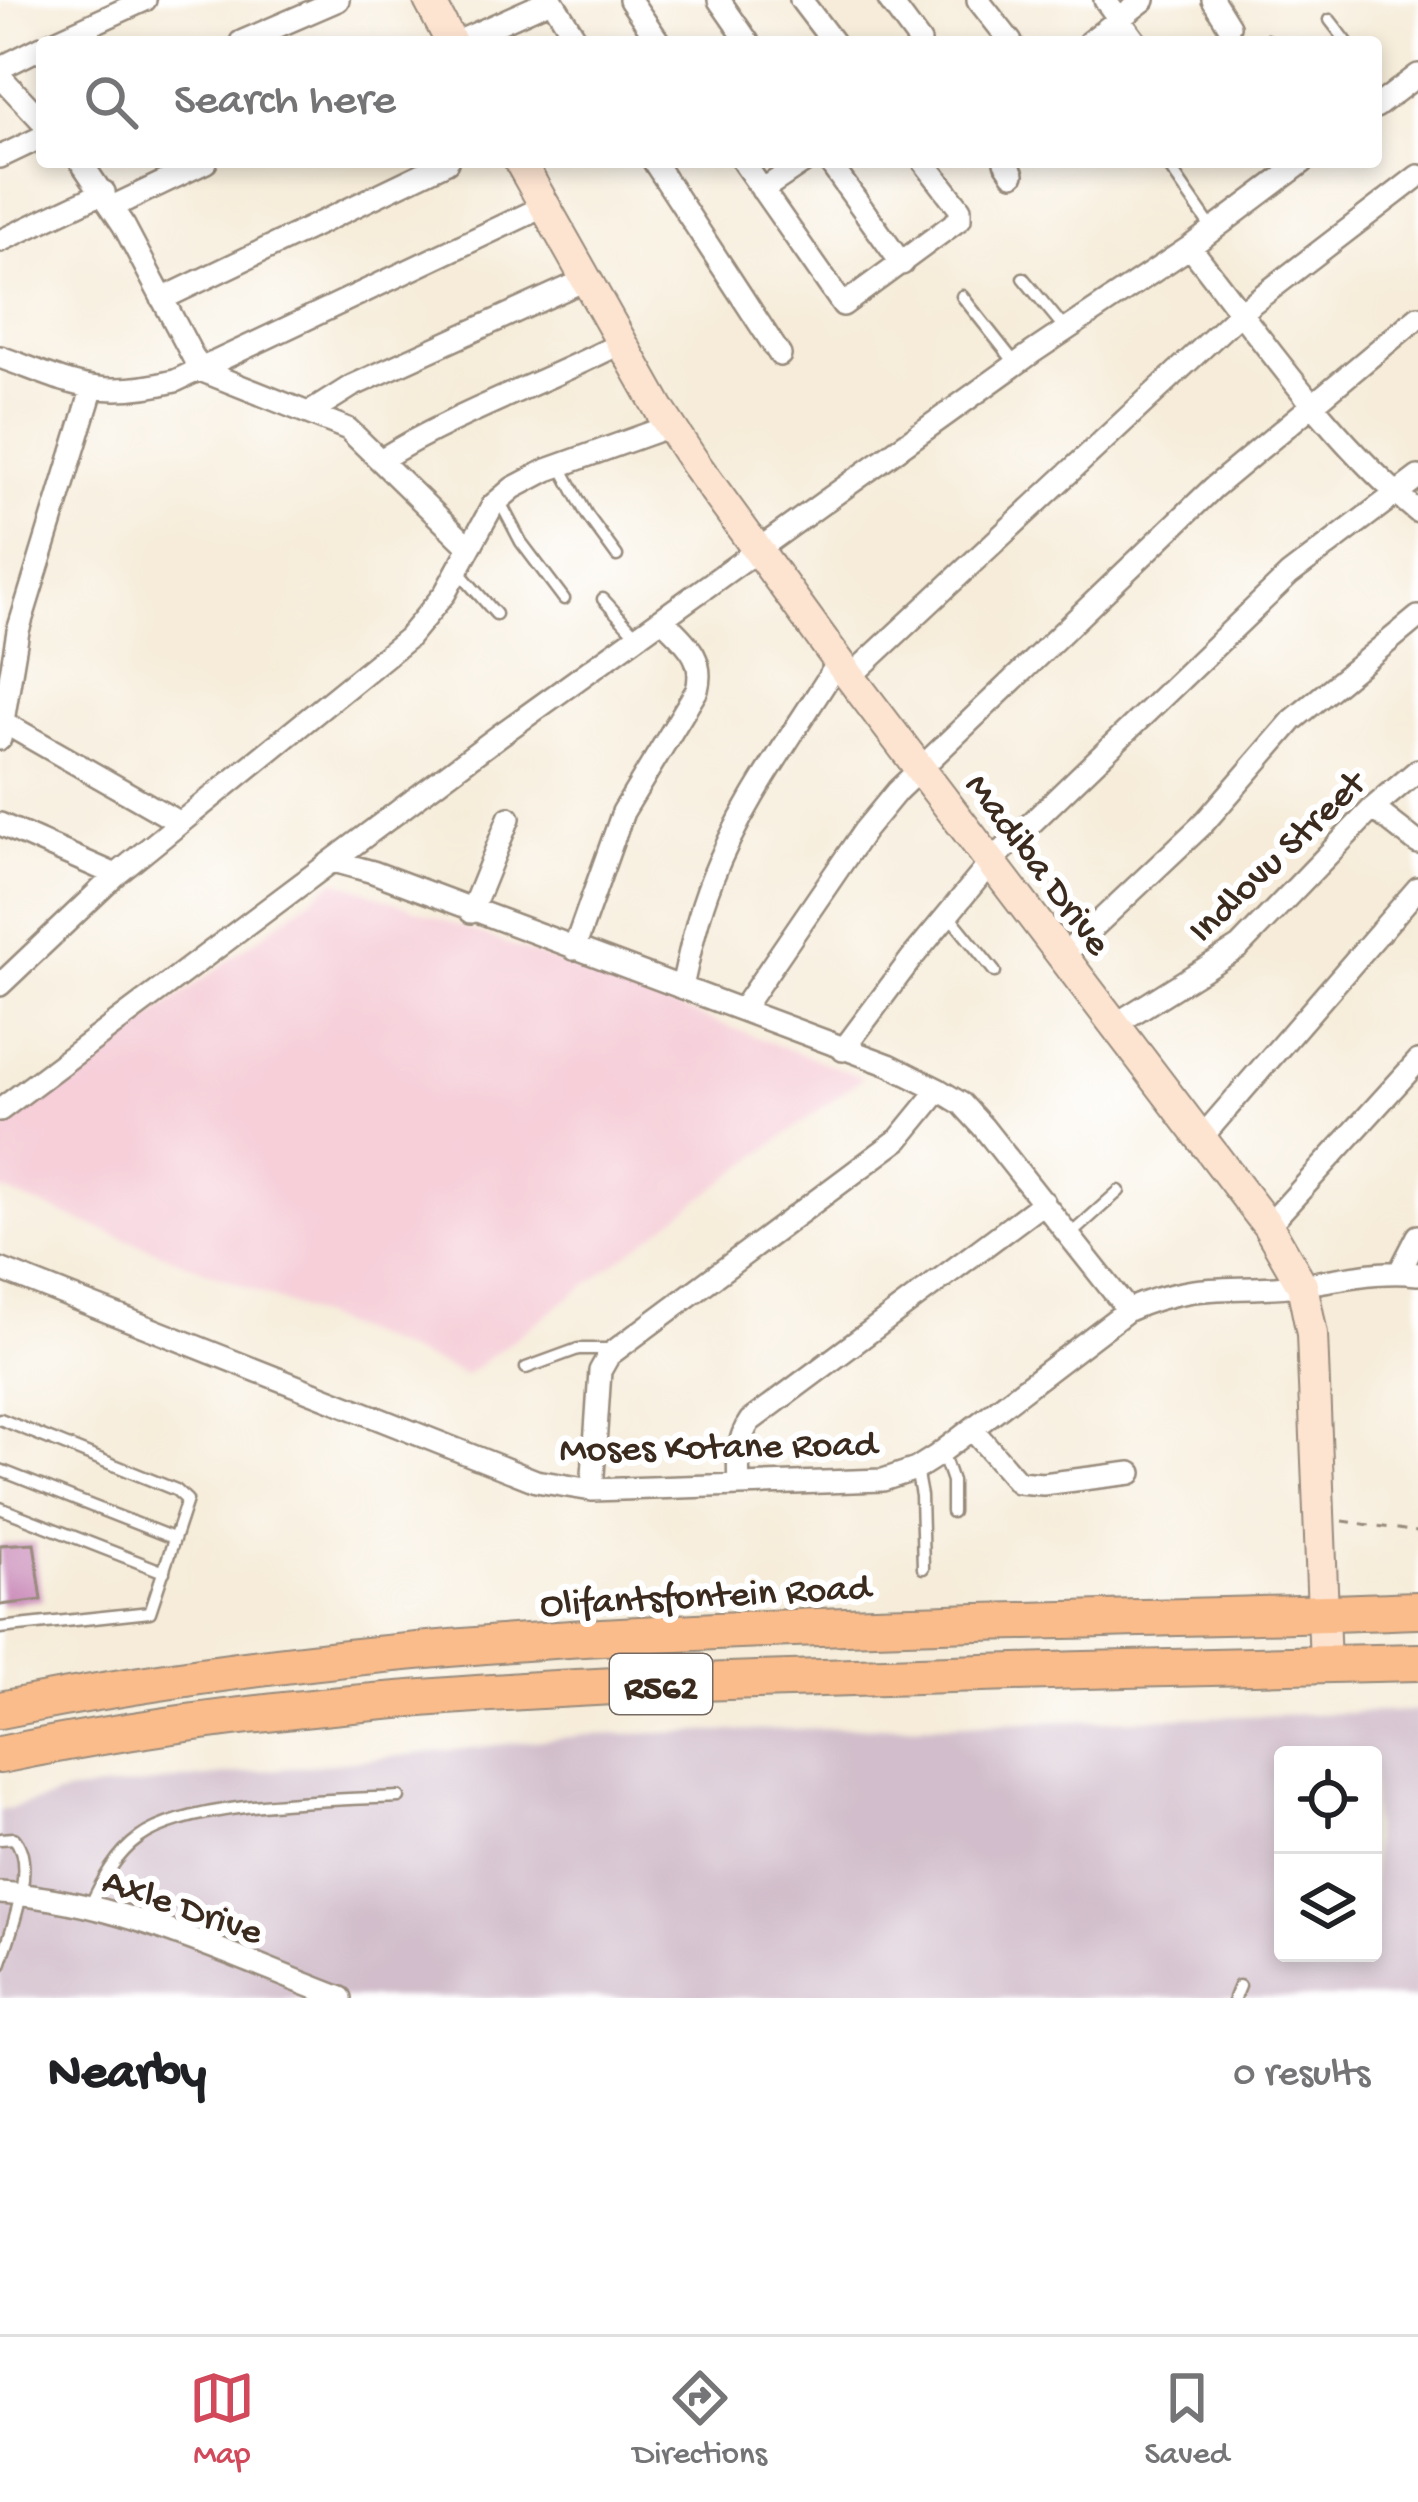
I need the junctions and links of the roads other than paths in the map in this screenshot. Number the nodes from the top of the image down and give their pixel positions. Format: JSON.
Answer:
{"nodes":[{"id":1,"x":145,"y":0,"type":"edge"},
{"id":2,"x":338,"y":0,"type":"edge"},
{"id":3,"x":428,"y":0,"type":"edge"},
{"id":4,"x":552,"y":0,"type":"edge"},
{"id":5,"x":630,"y":0,"type":"edge"},
{"id":6,"x":719,"y":0,"type":"edge"},
{"id":7,"x":801,"y":0,"type":"edge"},
{"id":8,"x":889,"y":0,"type":"edge"},
{"id":9,"x":978,"y":0,"type":"edge"},
{"id":10,"x":1144,"y":0,"type":"edge"},
{"id":11,"x":1213,"y":0,"type":"edge"},
{"id":12,"x":1112,"y":9,"type":"edge"},
{"id":13,"x":1330,"y":20,"type":"dead end"},
{"id":14,"x":1229,"y":26,"type":"dead end"},
{"id":15,"x":66,"y":36,"type":"edge"},
{"id":16,"x":256,"y":36,"type":"edge"},
{"id":17,"x":450,"y":36,"type":"edge"},
{"id":18,"x":468,"y":36,"type":"edge"},
{"id":19,"x":574,"y":36,"type":"edge"},
{"id":20,"x":655,"y":36,"type":"edge"},
{"id":21,"x":744,"y":36,"type":"edge"},
{"id":22,"x":828,"y":36,"type":"edge"},
{"id":23,"x":916,"y":36,"type":"edge"},
{"id":24,"x":1001,"y":36,"type":"edge"},
{"id":25,"x":1093,"y":36,"type":"edge"},
{"id":26,"x":1132,"y":36,"type":"edge"},
{"id":27,"x":1342,"y":36,"type":"edge"},
{"id":28,"x":36,"y":51,"type":"edge"},
{"id":29,"x":0,"y":72,"type":"edge"},
{"id":30,"x":1418,"y":75,"type":"edge"},
{"id":31,"x":1382,"y":97,"type":"edge"},
{"id":32,"x":36,"y":114,"type":"edge"},
{"id":33,"x":36,"y":139,"type":"edge"},
{"id":34,"x":0,"y":157,"type":"edge"},
{"id":35,"x":85,"y":168,"type":"edge"},
{"id":36,"x":190,"y":168,"type":"edge"},
{"id":37,"x":435,"y":168,"type":"edge"},
{"id":38,"x":523,"y":168,"type":"edge"},
{"id":39,"x":658,"y":168,"type":"edge"},
{"id":40,"x":746,"y":168,"type":"edge"},
{"id":41,"x":795,"y":168,"type":"edge"},
{"id":42,"x":834,"y":168,"type":"edge"},
{"id":43,"x":929,"y":168,"type":"edge"},
{"id":44,"x":1170,"y":168,"type":"edge"},
{"id":45,"x":1295,"y":168,"type":"edge"},
{"id":46,"x":1418,"y":176,"type":"edge"},
{"id":47,"x":762,"y":190,"type":"junction"},
{"id":48,"x":108,"y":199,"type":"junction"},
{"id":49,"x":544,"y":206,"type":"junction"},
{"id":50,"x":1213,"y":230,"type":"junction"},
{"id":51,"x":0,"y":242,"type":"edge"},
{"id":52,"x":1190,"y":247,"type":"junction"},
{"id":53,"x":902,"y":264,"type":"junction"},
{"id":54,"x":1023,"y":278,"type":"dead end"},
{"id":55,"x":586,"y":279,"type":"junction"},
{"id":56,"x":962,"y":296,"type":"dead end"},
{"id":57,"x":162,"y":299,"type":"junction"},
{"id":58,"x":1241,"y":312,"type":"junction"},
{"id":59,"x":1418,"y":317,"type":"edge"},
{"id":60,"x":1066,"y":330,"type":"junction"},
{"id":61,"x":623,"y":342,"type":"junction"},
{"id":62,"x":780,"y":355,"type":"dead end"},
{"id":63,"x":0,"y":357,"type":"edge"},
{"id":64,"x":1016,"y":364,"type":"junction"},
{"id":65,"x":200,"y":370,"type":"junction"},
{"id":66,"x":92,"y":390,"type":"junction"},
{"id":67,"x":1312,"y":401,"type":"junction"},
{"id":68,"x":309,"y":413,"type":"junction"},
{"id":69,"x":670,"y":425,"type":"junction"},
{"id":70,"x":382,"y":460,"type":"junction"},
{"id":71,"x":560,"y":465,"type":"junction"},
{"id":72,"x":1418,"y":477,"type":"edge"},
{"id":73,"x":1395,"y":493,"type":"junction"},
{"id":74,"x":499,"y":500,"type":"junction"},
{"id":75,"x":1418,"y":512,"type":"edge"},
{"id":76,"x":469,"y":547,"type":"junction"},
{"id":77,"x":759,"y":548,"type":"junction"},
{"id":78,"x":617,"y":556,"type":"dead end"},
{"id":79,"x":458,"y":571,"type":"junction"},
{"id":80,"x":564,"y":599,"type":"dead end"},
{"id":81,"x":603,"y":599,"type":"dead end"},
{"id":82,"x":496,"y":614,"type":"dead end"},
{"id":83,"x":1418,"y":617,"type":"edge"},
{"id":84,"x":662,"y":619,"type":"junction"},
{"id":85,"x":637,"y":636,"type":"junction"},
{"id":86,"x":844,"y":669,"type":"junction"},
{"id":87,"x":2,"y":730,"type":"edge"},
{"id":88,"x":921,"y":769,"type":"junction"},
{"id":89,"x":1418,"y":770,"type":"edge"},
{"id":90,"x":1373,"y":808,"type":"junction"},
{"id":91,"x":509,"y":818,"type":"dead end"},
{"id":92,"x":180,"y":823,"type":"junction"},
{"id":93,"x":0,"y":824,"type":"edge"},
{"id":94,"x":1418,"y":843,"type":"edge"},
{"id":95,"x":993,"y":860,"type":"junction"},
{"id":96,"x":334,"y":861,"type":"junction"},
{"id":97,"x":116,"y":875,"type":"junction"},
{"id":98,"x":1418,"y":888,"type":"edge"},
{"id":99,"x":471,"y":912,"type":"junction"},
{"id":100,"x":948,"y":914,"type":"junction"},
{"id":101,"x":574,"y":949,"type":"junction"},
{"id":102,"x":1063,"y":956,"type":"junction"},
{"id":103,"x":995,"y":972,"type":"dead end"},
{"id":104,"x":0,"y":986,"type":"edge"},
{"id":105,"x":682,"y":987,"type":"junction"},
{"id":106,"x":743,"y":1008,"type":"junction"},
{"id":107,"x":1116,"y":1024,"type":"junction"},
{"id":108,"x":843,"y":1049,"type":"junction"},
{"id":109,"x":1418,"y":1061,"type":"edge"},
{"id":110,"x":940,"y":1090,"type":"junction"},
{"id":111,"x":0,"y":1110,"type":"edge"},
{"id":112,"x":1202,"y":1137,"type":"junction"},
{"id":113,"x":1119,"y":1191,"type":"dead end"},
{"id":114,"x":1044,"y":1202,"type":"junction"},
{"id":115,"x":1268,"y":1226,"type":"junction"},
{"id":116,"x":1070,"y":1235,"type":"junction"},
{"id":117,"x":1418,"y":1236,"type":"edge"},
{"id":118,"x":0,"y":1269,"type":"edge"},
{"id":119,"x":1409,"y":1273,"type":"edge"},
{"id":120,"x":1302,"y":1285,"type":"junction"},
{"id":121,"x":1128,"y":1310,"type":"junction"},
{"id":122,"x":616,"y":1349,"type":"junction"},
{"id":123,"x":526,"y":1368,"type":"dead end"},
{"id":124,"x":0,"y":1419,"type":"edge"},
{"id":125,"x":972,"y":1429,"type":"junction"},
{"id":126,"x":942,"y":1452,"type":"junction"},
{"id":127,"x":916,"y":1469,"type":"junction"},
{"id":128,"x":0,"y":1470,"type":"edge"},
{"id":129,"x":1130,"y":1473,"type":"dead end"},
{"id":130,"x":739,"y":1485,"type":"junction"},
{"id":131,"x":592,"y":1490,"type":"junction"},
{"id":132,"x":0,"y":1508,"type":"edge"},
{"id":133,"x":952,"y":1512,"type":"dead end"},
{"id":134,"x":173,"y":1538,"type":"junction"},
{"id":135,"x":923,"y":1568,"type":"dead end"},
{"id":136,"x":164,"y":1572,"type":"junction"},
{"id":137,"x":1418,"y":1610,"type":"edge"},
{"id":138,"x":1321,"y":1613,"type":"junction"},
{"id":139,"x":0,"y":1628,"type":"edge"},
{"id":140,"x":1418,"y":1661,"type":"edge"},
{"id":141,"x":1325,"y":1664,"type":"junction"},
{"id":142,"x":0,"y":1710,"type":"edge"},
{"id":143,"x":0,"y":1755,"type":"edge"},
{"id":144,"x":399,"y":1797,"type":"dead end"},
{"id":145,"x":0,"y":1839,"type":"edge"},
{"id":146,"x":11,"y":1893,"type":"edge"},
{"id":147,"x":90,"y":1906,"type":"junction"},
{"id":148,"x":0,"y":1965,"type":"edge"},
{"id":149,"x":341,"y":1998,"type":"edge"}],
"edges":[{"from":1,"to":15,"type":"street"},
{"from":2,"to":16,"type":"street"},
{"from":3,"to":17,"type":"street"},
{"from":4,"to":18,"type":"street"},
{"from":4,"to":19,"type":"street"},
{"from":5,"to":20,"type":"street"},
{"from":6,"to":21,"type":"street"},
{"from":7,"to":22,"type":"street"},
{"from":8,"to":23,"type":"street"},
{"from":9,"to":24,"type":"street"},
{"from":10,"to":12,"type":"street"},
{"from":11,"to":14,"type":"street"},
{"from":12,"to":25,"type":"street"},
{"from":12,"to":26,"type":"street"},
{"from":13,"to":27,"type":"lane"},
{"from":28,"to":29,"type":"street"},
{"from":29,"to":32,"type":"street"},
{"from":30,"to":31,"type":"street"},
{"from":33,"to":34,"type":"street"},
{"from":35,"to":48,"type":"street"},
{"from":36,"to":48,"type":"street"},
{"from":37,"to":57,"type":"street"},
{"from":38,"to":49,"type":"street","name":"Madiba Drive"},
{"from":39,"to":62,"type":"street"},
{"from":40,"to":47,"type":"street"},
{"from":41,"to":47,"type":"street"},
{"from":42,"to":53,"type":"street"},
{"from":43,"to":53,"type":"street"},
{"from":44,"to":50,"type":"lane"},
{"from":45,"to":50,"type":"street"},
{"from":46,"to":58,"type":"street"},
{"from":47,"to":53,"type":"street"},
{"from":48,"to":51,"type":"street"},
{"from":48,"to":57,"type":"street"},
{"from":49,"to":55,"type":"street","name":"Madiba Drive"},
{"from":49,"to":65,"type":"street"},
{"from":50,"to":52,"type":"street"},
{"from":52,"to":58,"type":"street"},
{"from":52,"to":60,"type":"street"},
{"from":54,"to":60,"type":"lane"},
{"from":55,"to":61,"type":"street","name":"Madiba Drive"},
{"from":55,"to":68,"type":"street"},
{"from":56,"to":64,"type":"lane"},
{"from":57,"to":65,"type":"street"},
{"from":58,"to":67,"type":"street"},
{"from":58,"to":86,"type":"street"},
{"from":59,"to":67,"type":"street"},
{"from":60,"to":64,"type":"street"},
{"from":61,"to":69,"type":"street","name":"Madiba Drive"},
{"from":61,"to":70,"type":"street"},
{"from":63,"to":66,"type":"street"},
{"from":64,"to":77,"type":"street"},
{"from":65,"to":66,"type":"street"},
{"from":65,"to":68,"type":"street"},
{"from":66,"to":87,"type":"street"},
{"from":67,"to":73,"type":"street"},
{"from":67,"to":88,"type":"street"},
{"from":68,"to":70,"type":"street"},
{"from":69,"to":71,"type":"street"},
{"from":69,"to":77,"type":"street","name":"Madiba Drive"},
{"from":70,"to":76,"type":"street"},
{"from":71,"to":74,"type":"street"},
{"from":71,"to":78,"type":"lane"},
{"from":72,"to":73,"type":"street"},
{"from":73,"to":75,"type":"street"},
{"from":73,"to":95,"type":"street"},
{"from":74,"to":76,"type":"street"},
{"from":74,"to":80,"type":"lane"},
{"from":76,"to":79,"type":"street"},
{"from":77,"to":84,"type":"street"},
{"from":77,"to":86,"type":"street","name":"Madiba Drive"},
{"from":79,"to":82,"type":"lane"},
{"from":79,"to":92,"type":"street"},
{"from":81,"to":85,"type":"lane"},
{"from":83,"to":102,"type":"street"},
{"from":84,"to":85,"type":"street"},
{"from":84,"to":101,"type":"street"},
{"from":85,"to":96,"type":"street"},
{"from":86,"to":88,"type":"street","name":"Madiba Drive"},
{"from":86,"to":105,"type":"street"},
{"from":87,"to":92,"type":"street"},
{"from":88,"to":95,"type":"street","name":"Madiba Drive"},
{"from":88,"to":106,"type":"street"},
{"from":89,"to":90,"type":"street","name":"Indlovu Street"},
{"from":90,"to":94,"type":"street"},
{"from":90,"to":107,"type":"street","name":"Indlovu Street"},
{"from":91,"to":99,"type":"street"},
{"from":92,"to":97,"type":"street"},
{"from":93,"to":97,"type":"street"},
{"from":95,"to":100,"type":"street"},
{"from":95,"to":102,"type":"street","name":"Madiba Drive"},
{"from":96,"to":99,"type":"street"},
{"from":96,"to":111,"type":"street"},
{"from":97,"to":104,"type":"street"},
{"from":98,"to":112,"type":"street"},
{"from":99,"to":101,"type":"street"},
{"from":100,"to":103,"type":"lane"},
{"from":100,"to":108,"type":"street"},
{"from":101,"to":105,"type":"street"},
{"from":102,"to":107,"type":"street","name":"Madiba Drive"},
{"from":105,"to":106,"type":"street"},
{"from":106,"to":108,"type":"street"},
{"from":107,"to":112,"type":"street","name":"Madiba Drive"},
{"from":108,"to":110,"type":"street"},
{"from":109,"to":115,"type":"street"},
{"from":110,"to":114,"type":"street"},
{"from":110,"to":122,"type":"street"},
{"from":112,"to":115,"type":"street","name":"Madiba Drive"},
{"from":113,"to":116,"type":"lane"},
{"from":114,"to":116,"type":"street"},
{"from":114,"to":130,"type":"street"},
{"from":115,"to":120,"type":"street","name":"Madiba Drive"},
{"from":116,"to":121,"type":"street"},
{"from":117,"to":119,"type":"street"},
{"from":118,"to":131,"type":"street","name":"Moses Kotane Road"},
{"from":119,"to":120,"type":"street","name":"Moses Kotane Road"},
{"from":120,"to":121,"type":"street","name":"Moses Kotane Road"},
{"from":120,"to":138,"type":"street","name":"Madiba Drive"},
{"from":121,"to":125,"type":"street","name":"Moses Kotane Road"},
{"from":122,"to":123,"type":"lane"},
{"from":122,"to":131,"type":"street"},
{"from":124,"to":134,"type":"lane"},
{"from":125,"to":126,"type":"street","name":"Moses Kotane Road"},
{"from":125,"to":129,"type":"street"},
{"from":126,"to":127,"type":"street","name":"Moses Kotane Road"},
{"from":126,"to":133,"type":"lane"},
{"from":127,"to":130,"type":"street","name":"Moses Kotane Road"},
{"from":127,"to":135,"type":"lane"},
{"from":128,"to":134,"type":"lane"},
{"from":130,"to":131,"type":"street","name":"Moses Kotane Road"},
{"from":132,"to":136,"type":"lane"},
{"from":134,"to":136,"type":"lane"},
{"from":136,"to":139,"type":"lane"},
{"from":137,"to":138,"type":"main road","name":"Olifantsfontein Road","number":"R562"},
{"from":138,"to":141,"type":"street","name":"Madiba Drive"},
{"from":138,"to":142,"type":"main road","name":"Olifantsfontein Road","number":"R562"},
{"from":140,"to":141,"type":"main road","number":"R562"},
{"from":141,"to":143,"type":"main road","number":"R562"},
{"from":144,"to":147,"type":"lane"},
{"from":145,"to":146,"type":"lane"},
{"from":146,"to":147,"type":"street","name":"Axle Drive"},
{"from":146,"to":148,"type":"lane"},
{"from":147,"to":149,"type":"street","name":"Axle Drive"}]}
